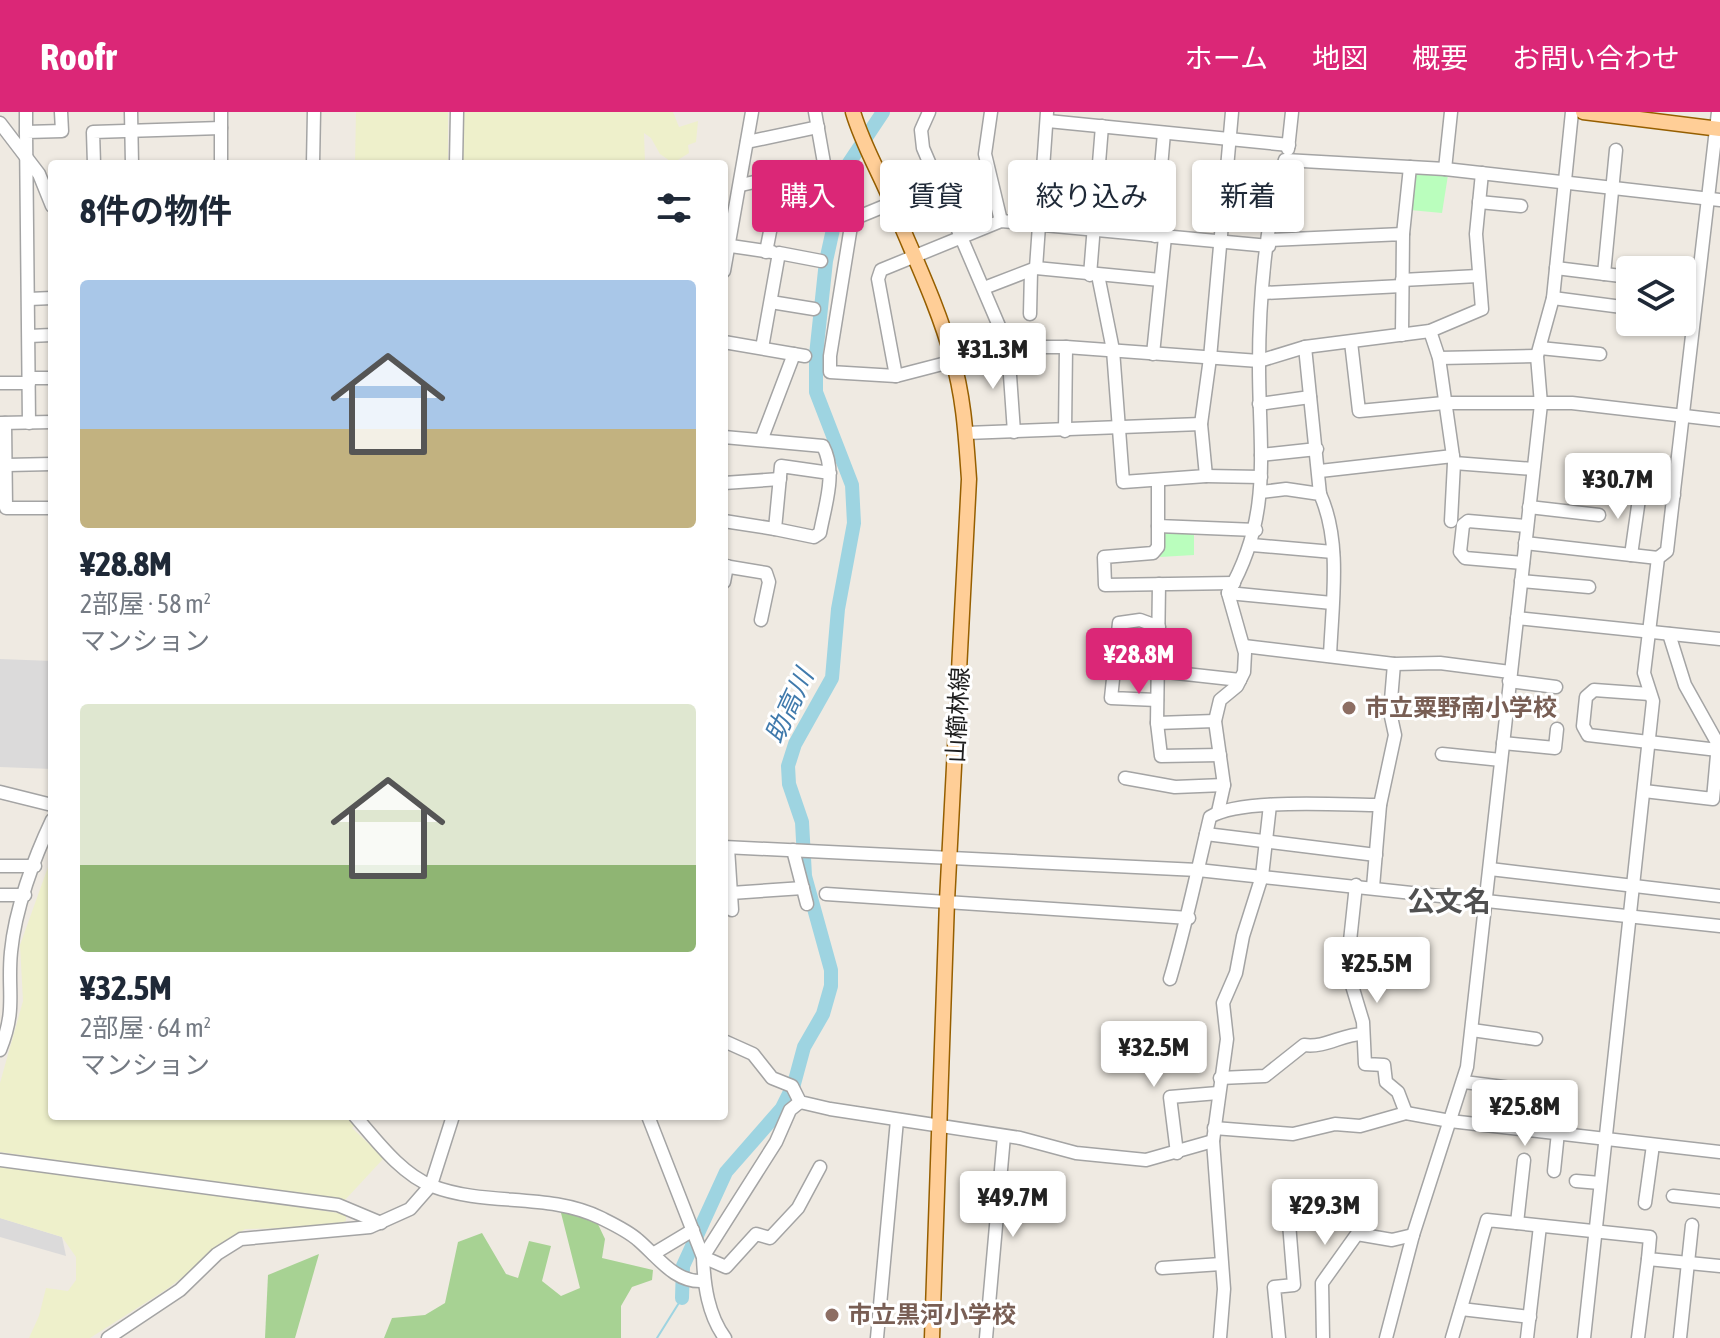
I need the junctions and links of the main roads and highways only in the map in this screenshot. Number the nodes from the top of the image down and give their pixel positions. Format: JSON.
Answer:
{"nodes":[{"id":1,"x":853,"y":112,"type":"edge"},
{"id":2,"x":1583,"y":112,"type":"edge"},
{"id":3,"x":1718,"y":129,"type":"edge"},
{"id":4,"x":932,"y":1338,"type":"edge"}],
"edges":[{"from":1,"to":4,"type":"main road","name":"山櫛林線"},
{"from":2,"to":3,"type":"main road"}]}
